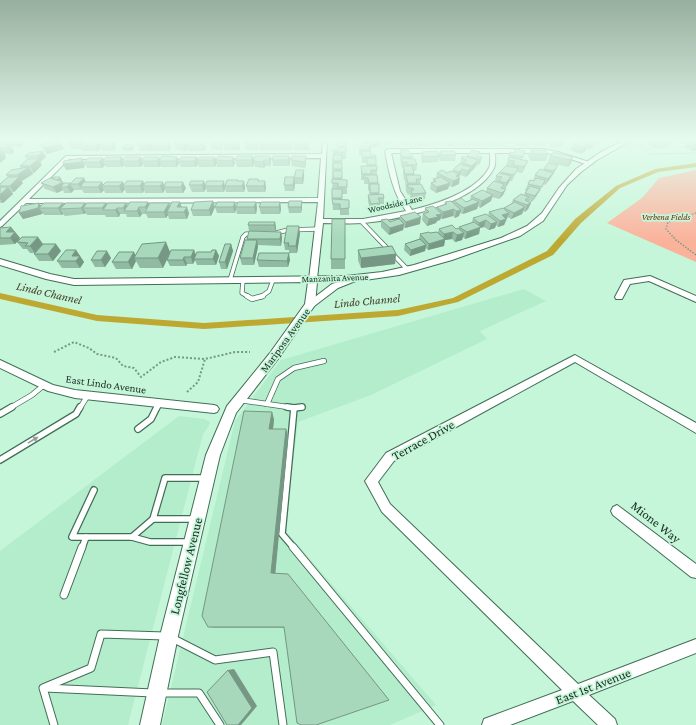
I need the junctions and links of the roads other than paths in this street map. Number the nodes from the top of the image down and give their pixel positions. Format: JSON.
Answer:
{"nodes":[{"id":1,"x":51,"y":174,"type":"edge"},
{"id":2,"x":323,"y":174,"type":"edge"},
{"id":3,"x":392,"y":174,"type":"edge"},
{"id":4,"x":489,"y":174,"type":"edge"},
{"id":5,"x":577,"y":174,"type":"edge"},
{"id":6,"x":321,"y":200,"type":"junction"},
{"id":7,"x":24,"y":201,"type":"junction"},
{"id":8,"x":410,"y":212,"type":"junction"},
{"id":9,"x":320,"y":221,"type":"junction"},
{"id":10,"x":361,"y":221,"type":"junction"},
{"id":11,"x":0,"y":225,"type":"edge"},
{"id":12,"x":319,"y":229,"type":"junction"},
{"id":13,"x":260,"y":234,"type":"edge"},
{"id":14,"x":274,"y":234,"type":"edge"},
{"id":15,"x":0,"y":262,"type":"edge"},
{"id":16,"x":408,"y":270,"type":"junction"},
{"id":17,"x":354,"y":278,"type":"junction"},
{"id":18,"x":313,"y":279,"type":"junction"},
{"id":19,"x":230,"y":280,"type":"junction"},
{"id":20,"x":243,"y":280,"type":"junction"},
{"id":21,"x":273,"y":280,"type":"junction"},
{"id":22,"x":619,"y":297,"type":"dead end"},
{"id":23,"x":696,"y":299,"type":"edge"},
{"id":24,"x":310,"y":305,"type":"junction"},
{"id":25,"x":324,"y":361,"type":"dead end"},
{"id":26,"x":0,"y":364,"type":"edge"},
{"id":27,"x":44,"y":385,"type":"junction"},
{"id":28,"x":88,"y":396,"type":"junction"},
{"id":29,"x":159,"y":404,"type":"junction"},
{"id":30,"x":267,"y":404,"type":"junction"},
{"id":31,"x":235,"y":405,"type":"junction"},
{"id":32,"x":302,"y":407,"type":"dead end"},
{"id":33,"x":214,"y":408,"type":"dead end"},
{"id":34,"x":294,"y":408,"type":"junction"},
{"id":35,"x":0,"y":414,"type":"edge"},
{"id":36,"x":696,"y":428,"type":"edge"},
{"id":37,"x":138,"y":430,"type":"dead end"},
{"id":38,"x":0,"y":460,"type":"edge"},
{"id":39,"x":208,"y":478,"type":"junction"},
{"id":40,"x":94,"y":490,"type":"dead end"},
{"id":41,"x":617,"y":511,"type":"dead end"},
{"id":42,"x":153,"y":519,"type":"junction"},
{"id":43,"x":198,"y":519,"type":"junction"},
{"id":44,"x":86,"y":537,"type":"junction"},
{"id":45,"x":132,"y":537,"type":"junction"},
{"id":46,"x":192,"y":542,"type":"junction"},
{"id":47,"x":696,"y":572,"type":"edge"},
{"id":48,"x":64,"y":595,"type":"dead end"},
{"id":49,"x":169,"y":636,"type":"junction"},
{"id":50,"x":696,"y":646,"type":"edge"},
{"id":51,"x":43,"y":688,"type":"junction"},
{"id":52,"x":157,"y":693,"type":"junction"},
{"id":53,"x":576,"y":693,"type":"junction"},
{"id":54,"x":54,"y":725,"type":"edge"},
{"id":55,"x":150,"y":725,"type":"edge"},
{"id":56,"x":220,"y":725,"type":"edge"},
{"id":57,"x":283,"y":725,"type":"edge"},
{"id":58,"x":440,"y":725,"type":"edge"},
{"id":59,"x":490,"y":725,"type":"edge"},
{"id":60,"x":608,"y":725,"type":"edge"}],
"edges":[{"from":1,"to":7,"type":"street"},
{"from":2,"to":6,"type":"street","name":"Mariposa Avenue"},
{"from":3,"to":8,"type":"street"},
{"from":4,"to":8,"type":"street","name":"Woodside Lane"},
{"from":5,"to":16,"type":"street","name":"Manzanita Avenue"},
{"from":6,"to":7,"type":"street"},
{"from":6,"to":9,"type":"street","name":"Mariposa Avenue"},
{"from":7,"to":11,"type":"street"},
{"from":8,"to":10,"type":"street","name":"Woodside Lane"},
{"from":9,"to":10,"type":"street","name":"Woodside Lane"},
{"from":9,"to":12,"type":"street","name":"Mariposa Avenue"},
{"from":10,"to":16,"type":"lane"},
{"from":12,"to":14,"type":"lane"},
{"from":12,"to":18,"type":"street","name":"Mariposa Avenue"},
{"from":13,"to":19,"type":"lane"},
{"from":15,"to":19,"type":"street","name":"Manzanita Avenue"},
{"from":16,"to":17,"type":"street","name":"Manzanita Avenue"},
{"from":17,"to":18,"type":"street","name":"Manzanita Avenue"},
{"from":17,"to":24,"type":"street"},
{"from":18,"to":21,"type":"street","name":"Manzanita Avenue"},
{"from":18,"to":24,"type":"street","name":"Mariposa Avenue"},
{"from":19,"to":20,"type":"street","name":"Manzanita Avenue"},
{"from":20,"to":21,"type":"street","name":"Manzanita Avenue"},
{"from":20,"to":21,"type":"lane"},
{"from":22,"to":23,"type":"street"},
{"from":24,"to":31,"type":"street","name":"Mariposa Avenue"},
{"from":25,"to":30,"type":"lane"},
{"from":26,"to":27,"type":"street","name":"East Lindo Avenue"},
{"from":27,"to":28,"type":"street","name":"East Lindo Avenue"},
{"from":27,"to":35,"type":"lane"},
{"from":28,"to":29,"type":"street","name":"East Lindo Avenue"},
{"from":38,"to":28,"type":"lane","one_way":true},
{"from":29,"to":33,"type":"street","name":"East Lindo Avenue"},
{"from":29,"to":37,"type":"lane"},
{"from":30,"to":31,"type":"lane"},
{"from":30,"to":34,"type":"lane"},
{"from":31,"to":39,"type":"street","name":"Longfellow Avenue"},
{"from":32,"to":34,"type":"lane"},
{"from":34,"to":58,"type":"lane"},
{"from":36,"to":53,"type":"street","name":"Terrace Drive"},
{"from":39,"to":42,"type":"lane"},
{"from":39,"to":43,"type":"street","name":"Longfellow Avenue"},
{"from":40,"to":44,"type":"lane"},
{"from":41,"to":47,"type":"street","name":"Mione Way"},
{"from":42,"to":43,"type":"lane"},
{"from":42,"to":45,"type":"lane"},
{"from":43,"to":46,"type":"street","name":"Longfellow Avenue"},
{"from":44,"to":45,"type":"lane"},
{"from":44,"to":48,"type":"lane"},
{"from":45,"to":46,"type":"lane"},
{"from":46,"to":49,"type":"street","name":"Longfellow Avenue"},
{"from":49,"to":51,"type":"lane"},
{"from":49,"to":52,"type":"street","name":"Longfellow Avenue"},
{"from":49,"to":57,"type":"lane"},
{"from":50,"to":53,"type":"street","name":"East 1st Avenue"},
{"from":51,"to":52,"type":"lane"},
{"from":51,"to":54,"type":"lane"},
{"from":52,"to":55,"type":"street","name":"Longfellow Avenue"},
{"from":52,"to":56,"type":"lane"},
{"from":53,"to":59,"type":"street","name":"East 1st Avenue"},
{"from":53,"to":60,"type":"street","name":"Terrace Drive"}]}
